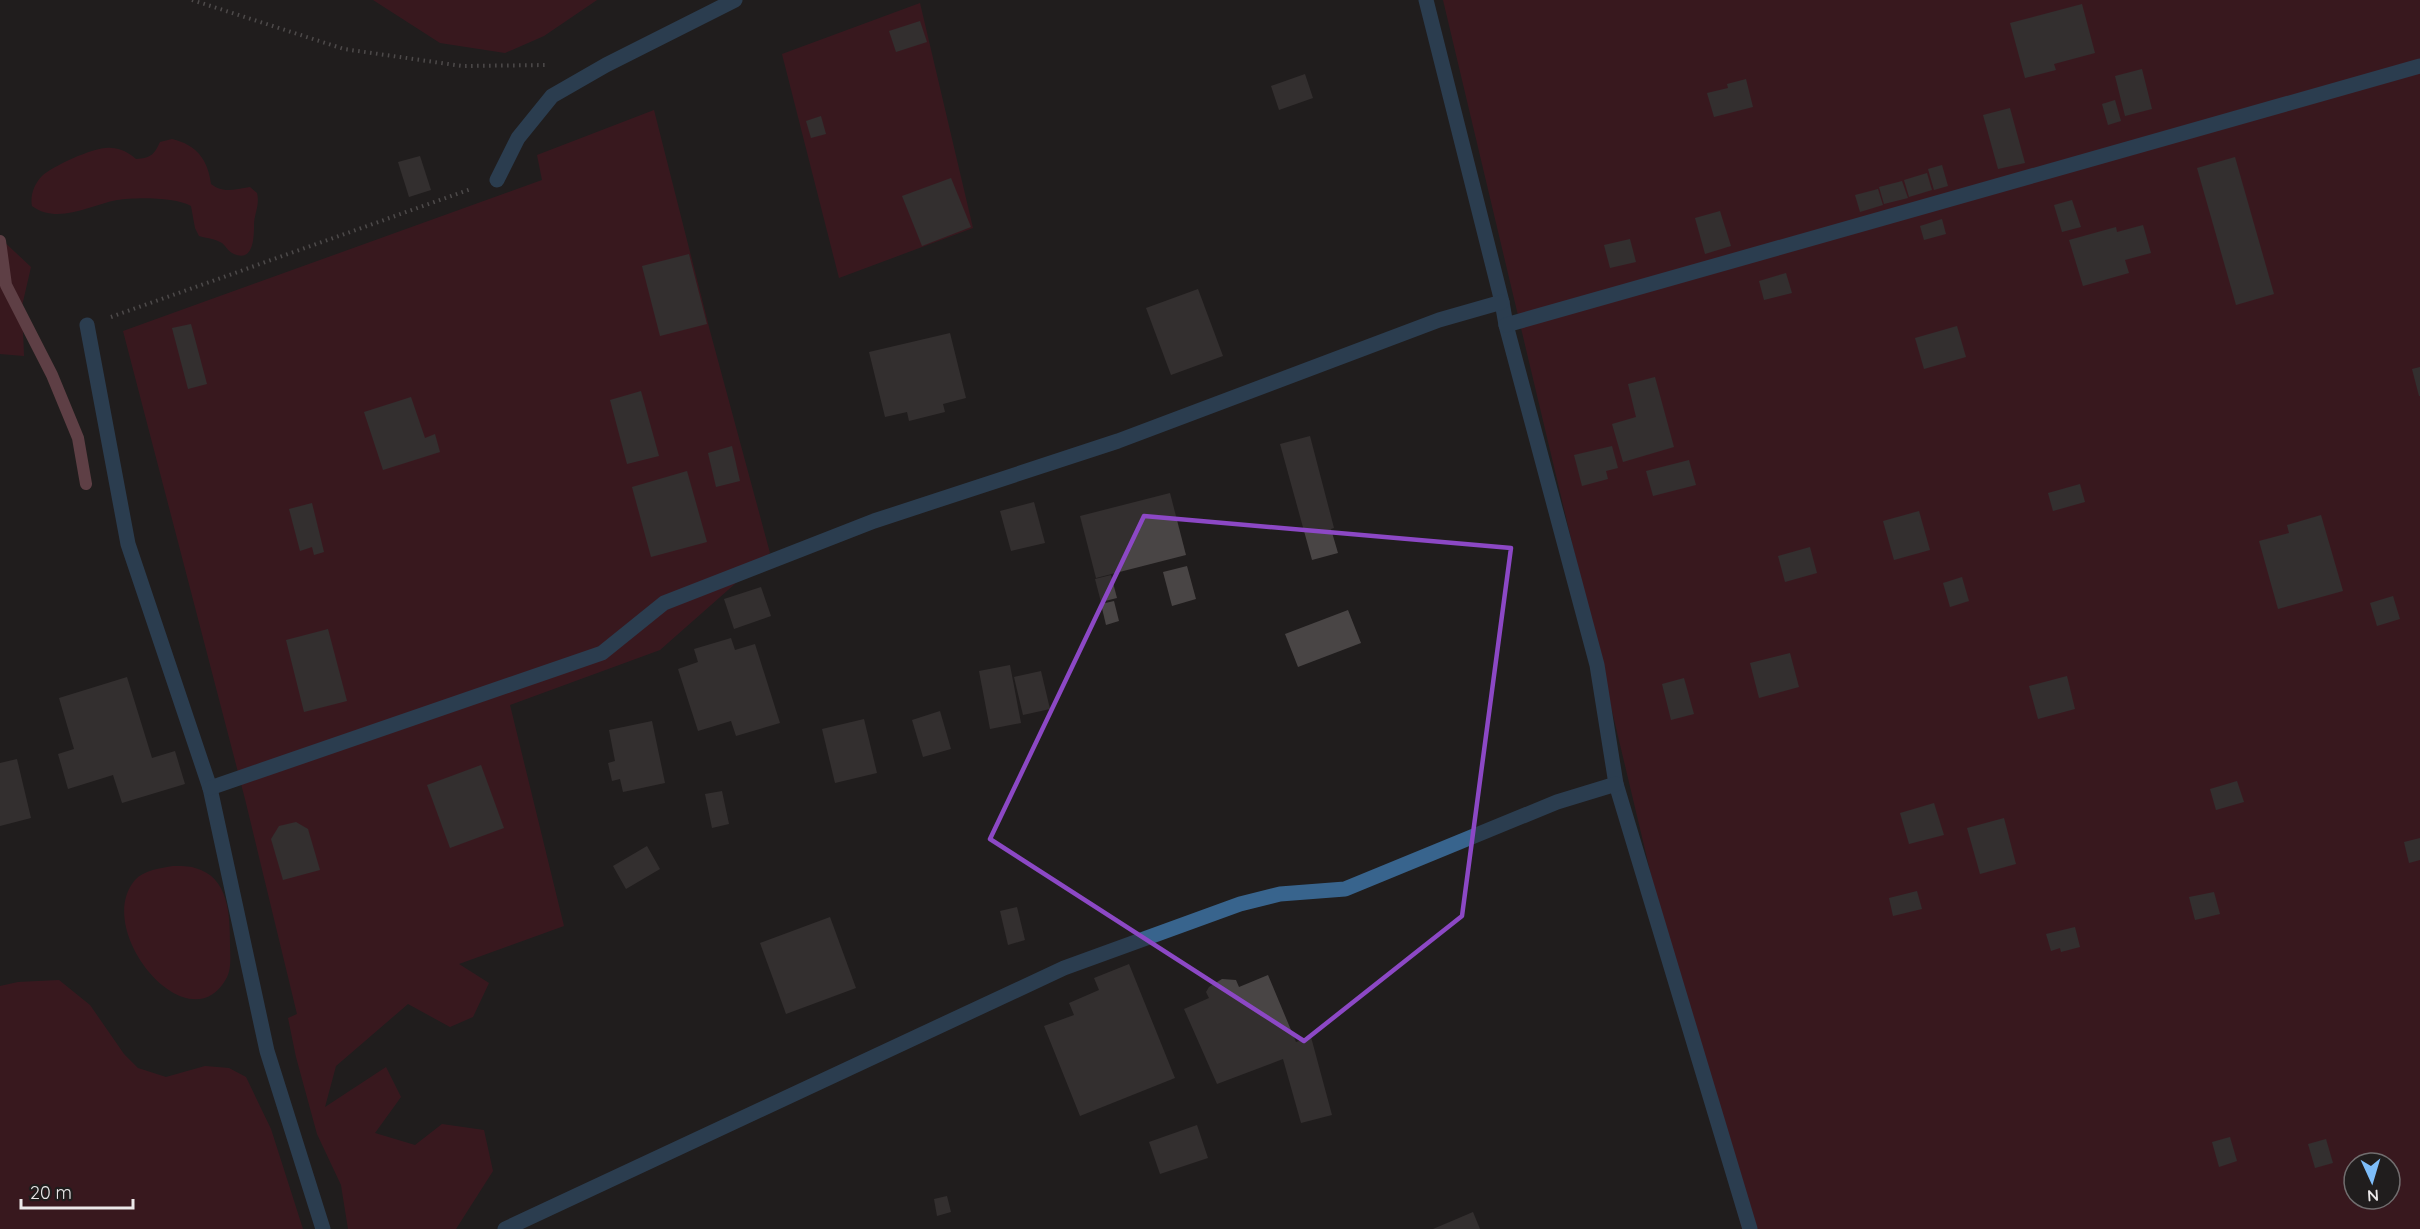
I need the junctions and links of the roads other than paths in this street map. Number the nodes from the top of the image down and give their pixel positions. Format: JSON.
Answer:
{"nodes":[{"id":1,"x":735,"y":0,"type":"edge"},
{"id":2,"x":1426,"y":0,"type":"edge"},
{"id":3,"x":2420,"y":66,"type":"edge"},
{"id":4,"x":497,"y":180,"type":"road end"},
{"id":5,"x":1503,"y":302,"type":"junction"},
{"id":6,"x":87,"y":325,"type":"road end"},
{"id":7,"x":1506,"y":325,"type":"junction"},
{"id":8,"x":1616,"y":784,"type":"junction"},
{"id":9,"x":210,"y":788,"type":"junction"},
{"id":10,"x":323,"y":1229,"type":"edge"},
{"id":11,"x":505,"y":1229,"type":"edge"},
{"id":12,"x":1750,"y":1229,"type":"edge"}],
"edges":[{"from":1,"to":4,"type":"lane"},
{"from":2,"to":5,"type":"lane"},
{"from":3,"to":7,"type":"lane"},
{"from":5,"to":7,"type":"lane"},
{"from":5,"to":9,"type":"lane"},
{"from":6,"to":9,"type":"lane"},
{"from":7,"to":8,"type":"lane"},
{"from":8,"to":11,"type":"lane"},
{"from":8,"to":12,"type":"lane"},
{"from":9,"to":10,"type":"lane"}]}
